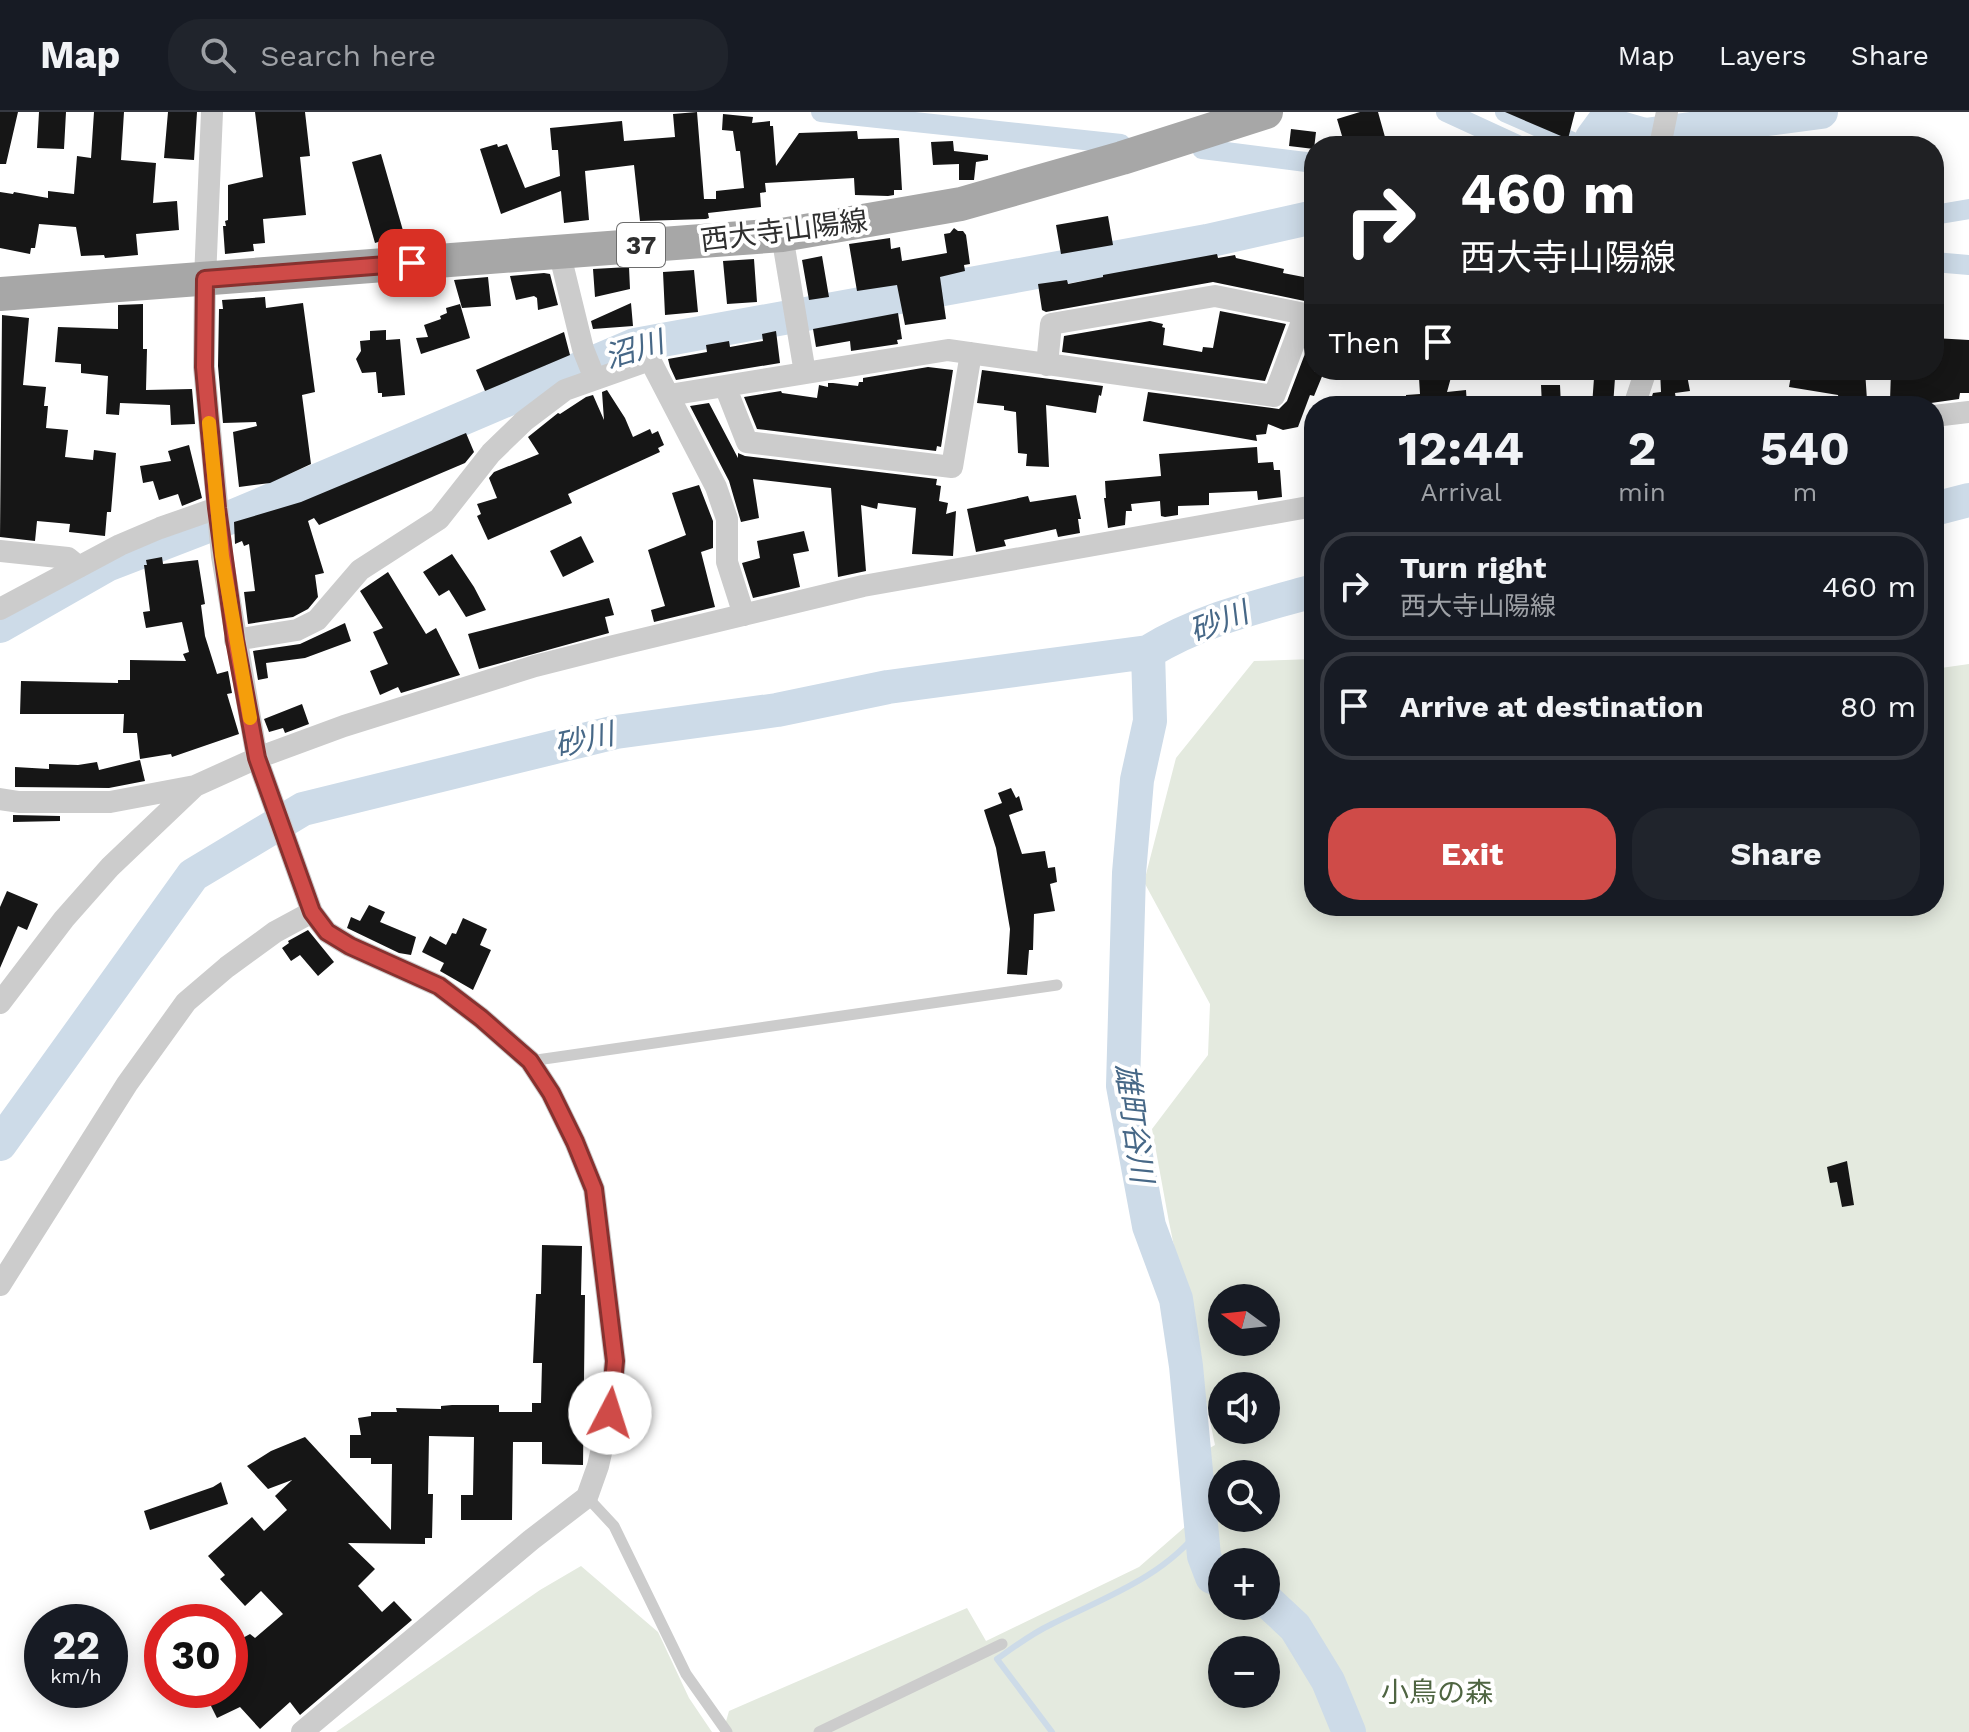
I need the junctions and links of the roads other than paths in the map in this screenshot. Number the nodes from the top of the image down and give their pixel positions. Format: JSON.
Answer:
{"nodes":[{"id":1,"x":212,"y":112,"type":"edge"},
{"id":2,"x":1263,"y":113,"type":"edge"},
{"id":3,"x":1666,"y":114,"type":"edge"},
{"id":4,"x":1662,"y":136,"type":"edge"},
{"id":5,"x":782,"y":235,"type":"junction"},
{"id":6,"x":559,"y":251,"type":"junction"},
{"id":7,"x":205,"y":279,"type":"junction"},
{"id":8,"x":0,"y":294,"type":"edge"},
{"id":9,"x":1304,"y":314,"type":"edge"},
{"id":10,"x":1304,"y":317,"type":"edge"},
{"id":11,"x":971,"y":353,"type":"junction"},
{"id":12,"x":1047,"y":365,"type":"junction"},
{"id":13,"x":805,"y":373,"type":"junction"},
{"id":14,"x":595,"y":379,"type":"junction"},
{"id":15,"x":725,"y":386,"type":"junction"},
{"id":16,"x":669,"y":395,"type":"junction"},
{"id":17,"x":1969,"y":412,"type":"edge"},
{"id":18,"x":1944,"y":415,"type":"edge"},
{"id":19,"x":217,"y":508,"type":"junction"},
{"id":20,"x":1304,"y":508,"type":"edge"},
{"id":21,"x":0,"y":551,"type":"edge"},
{"id":22,"x":79,"y":567,"type":"junction"},
{"id":23,"x":0,"y":609,"type":"edge"},
{"id":24,"x":744,"y":615,"type":"junction"},
{"id":25,"x":235,"y":640,"type":"junction"},
{"id":26,"x":259,"y":764,"type":"junction"},
{"id":27,"x":195,"y":786,"type":"junction"},
{"id":28,"x":0,"y":799,"type":"edge"},
{"id":29,"x":309,"y":905,"type":"junction"},
{"id":30,"x":1057,"y":985,"type":"dead end"},
{"id":31,"x":0,"y":1003,"type":"edge"},
{"id":32,"x":530,"y":1061,"type":"junction"},
{"id":33,"x":0,"y":1285,"type":"edge"},
{"id":34,"x":587,"y":1497,"type":"junction"},
{"id":35,"x":1002,"y":1644,"type":"dead end"},
{"id":36,"x":302,"y":1732,"type":"edge"},
{"id":37,"x":727,"y":1732,"type":"edge"},
{"id":38,"x":819,"y":1732,"type":"edge"}],
"edges":[{"from":1,"to":7,"type":"street"},
{"from":2,"to":5,"type":"main road","name":"西大寺山陽線","number":"37"},
{"from":3,"to":4,"type":"street"},
{"from":5,"to":6,"type":"main road","name":"西大寺山陽線","number":"37"},
{"from":5,"to":13,"type":"street"},
{"from":6,"to":7,"type":"main road","name":"西大寺山陽線","number":"37"},
{"from":6,"to":14,"type":"street"},
{"from":7,"to":8,"type":"main road","name":"西大寺山陽線","number":"37"},
{"from":7,"to":19,"type":"street"},
{"from":9,"to":12,"type":"street"},
{"from":10,"to":12,"type":"street"},
{"from":11,"to":12,"type":"street"},
{"from":11,"to":13,"type":"street"},
{"from":11,"to":15,"type":"street"},
{"from":13,"to":15,"type":"street"},
{"from":14,"to":16,"type":"street"},
{"from":14,"to":25,"type":"street"},
{"from":15,"to":16,"type":"street"},
{"from":16,"to":24,"type":"street"},
{"from":17,"to":18,"type":"street"},
{"from":19,"to":22,"type":"street"},
{"from":19,"to":25,"type":"street"},
{"from":20,"to":24,"type":"street"},
{"from":21,"to":22,"type":"street"},
{"from":22,"to":23,"type":"street"},
{"from":24,"to":26,"type":"street"},
{"from":25,"to":26,"type":"street"},
{"from":26,"to":27,"type":"street"},
{"from":26,"to":29,"type":"street"},
{"from":27,"to":28,"type":"street"},
{"from":27,"to":31,"type":"street"},
{"from":29,"to":32,"type":"street"},
{"from":29,"to":33,"type":"street"},
{"from":30,"to":32,"type":"lane"},
{"from":32,"to":34,"type":"street"},
{"from":34,"to":36,"type":"street"},
{"from":34,"to":37,"type":"lane"},
{"from":35,"to":38,"type":"lane"}]}
